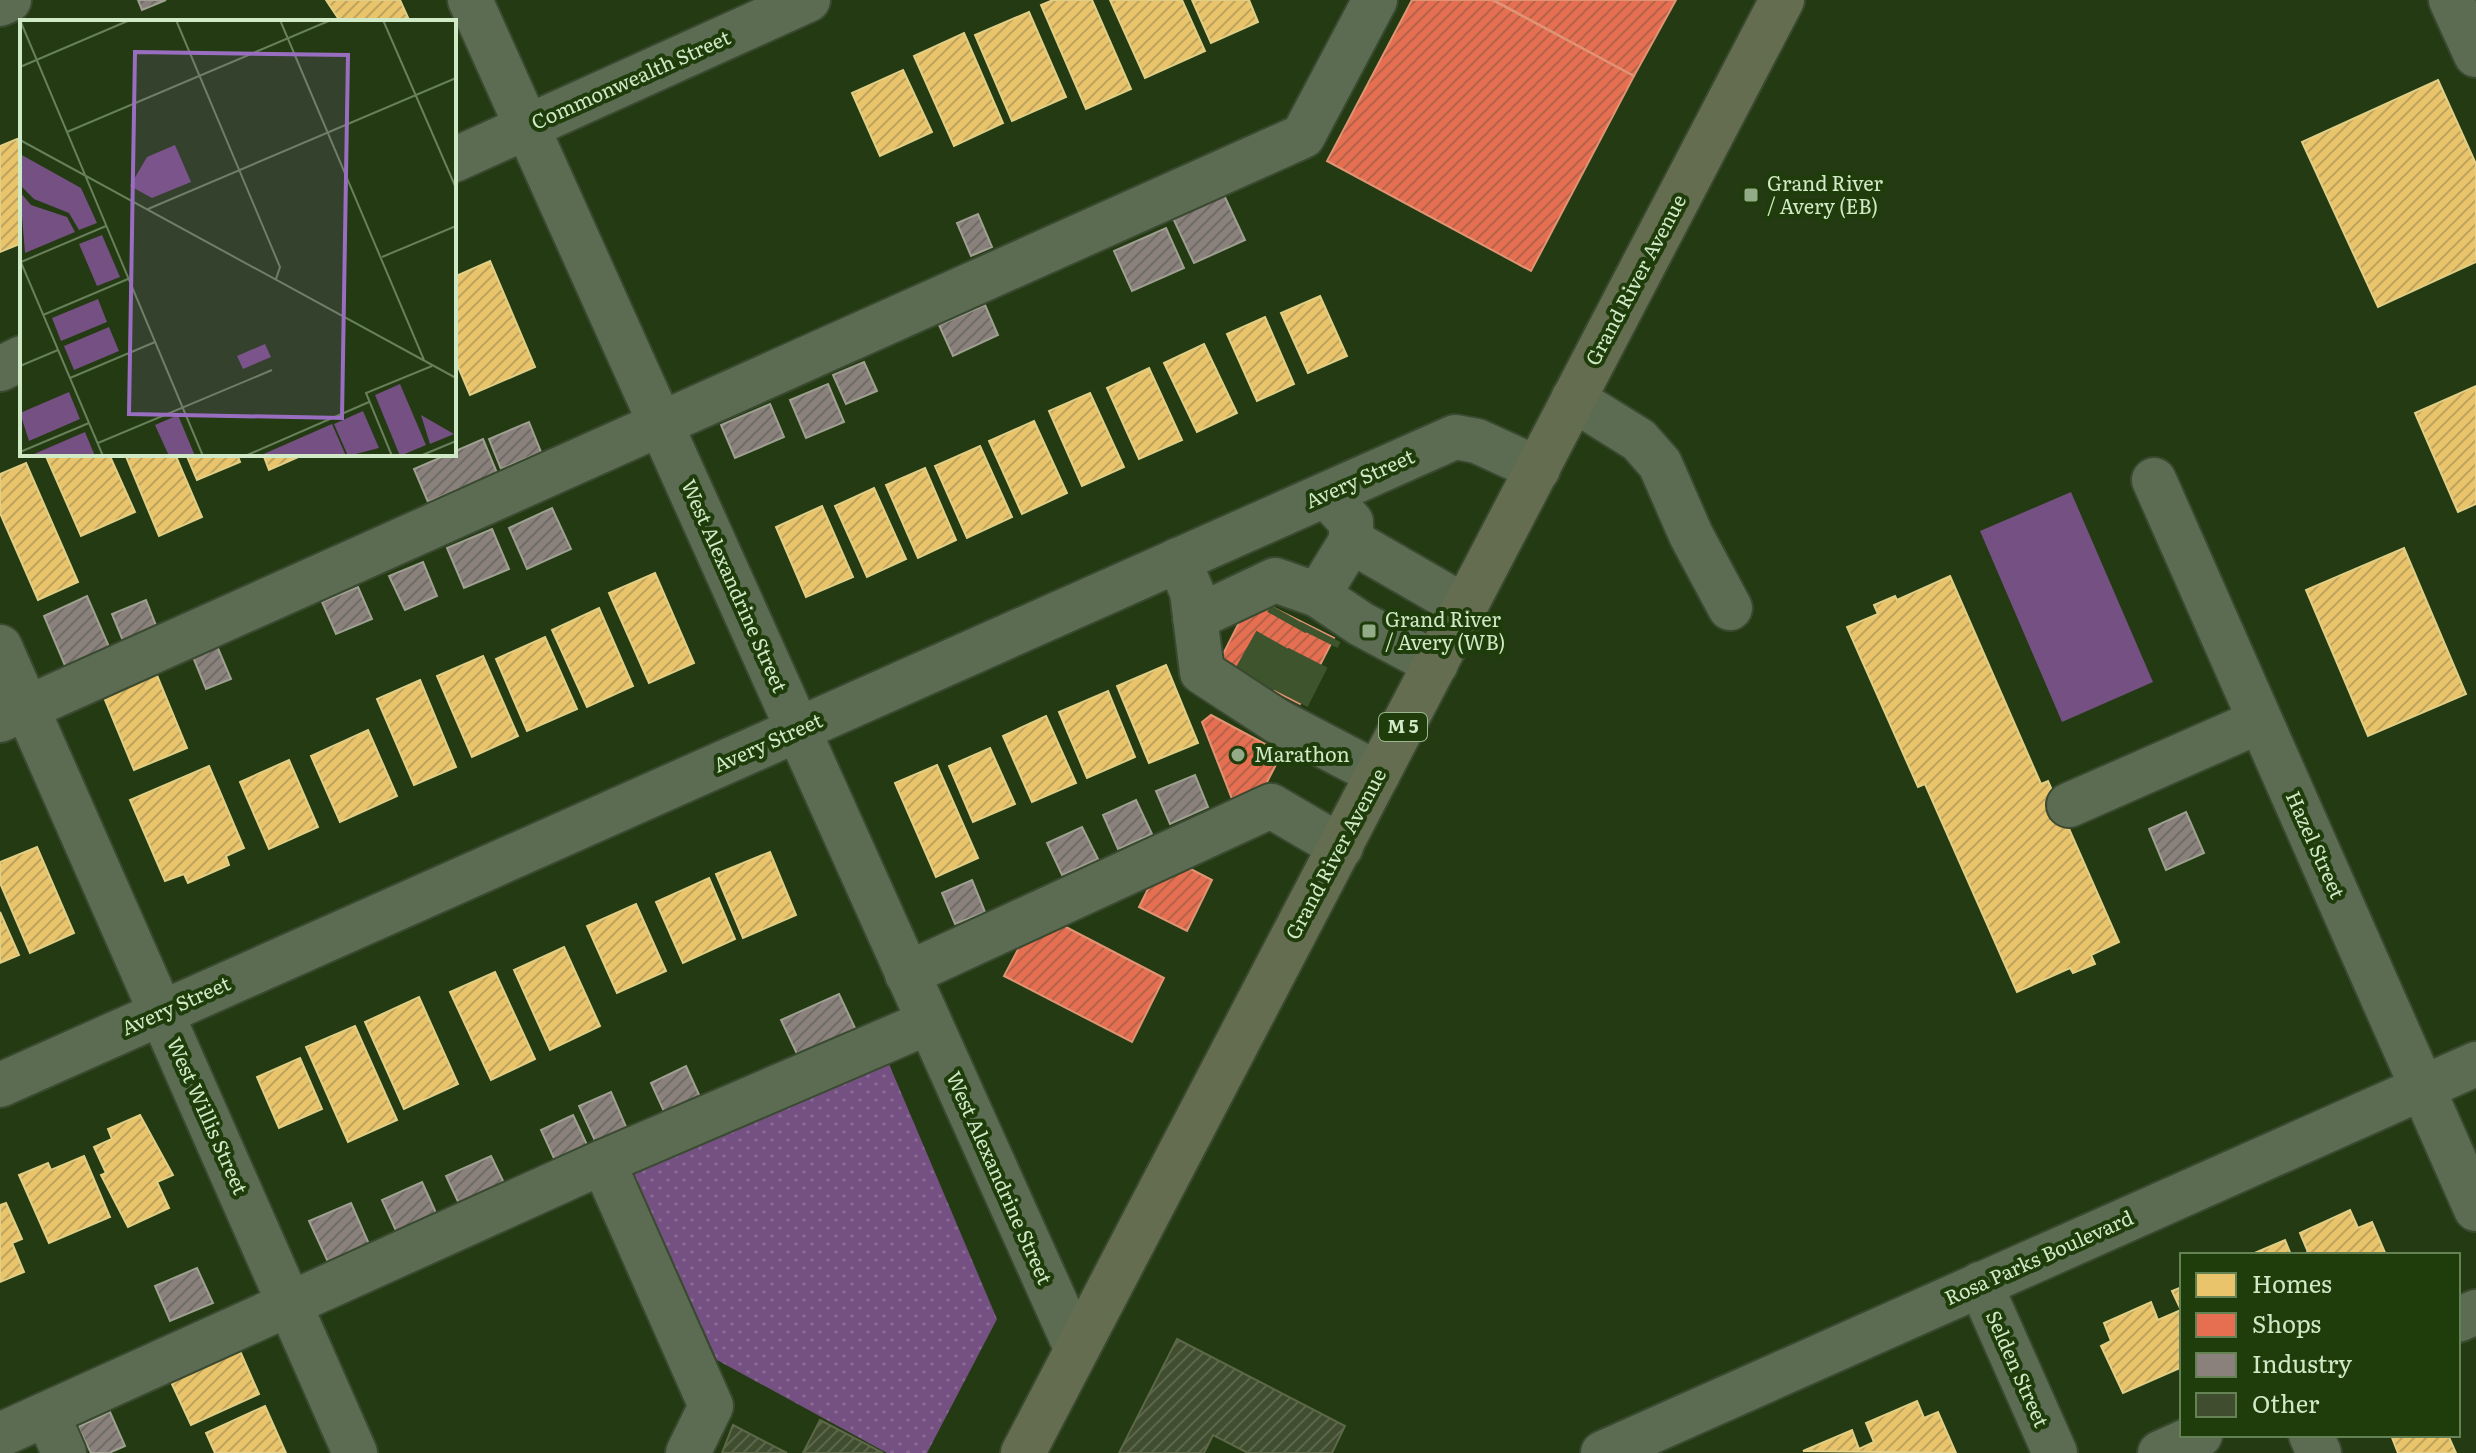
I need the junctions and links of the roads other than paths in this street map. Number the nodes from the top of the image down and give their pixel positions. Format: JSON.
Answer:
{"nodes":[{"id":1,"x":9,"y":0,"type":"edge"},
{"id":2,"x":470,"y":0,"type":"edge"},
{"id":3,"x":808,"y":0,"type":"edge"},
{"id":4,"x":1375,"y":0,"type":"edge"},
{"id":5,"x":1782,"y":0,"type":"edge"},
{"id":6,"x":2451,"y":0,"type":"edge"},
{"id":7,"x":0,"y":4,"type":"edge"},
{"id":8,"x":2475,"y":52,"type":"edge"},
{"id":9,"x":527,"y":126,"type":"junction"},
{"id":10,"x":456,"y":159,"type":"edge"},
{"id":11,"x":20,"y":359,"type":"edge"},
{"id":12,"x":0,"y":369,"type":"edge"},
{"id":13,"x":1573,"y":399,"type":"junction"},
{"id":14,"x":662,"y":425,"type":"junction"},
{"id":15,"x":1538,"y":469,"type":"junction"},
{"id":16,"x":2154,"y":480,"type":"dead end"},
{"id":17,"x":1326,"y":495,"type":"junction"},
{"id":18,"x":1351,"y":541,"type":"junction"},
{"id":19,"x":1178,"y":560,"type":"junction"},
{"id":20,"x":1465,"y":607,"type":"junction"},
{"id":21,"x":1730,"y":608,"type":"dead end"},
{"id":22,"x":1310,"y":614,"type":"junction"},
{"id":23,"x":1195,"y":618,"type":"junction"},
{"id":24,"x":0,"y":647,"type":"edge"},
{"id":25,"x":1436,"y":664,"type":"junction"},
{"id":26,"x":13,"y":714,"type":"edge"},
{"id":27,"x":2260,"y":721,"type":"junction"},
{"id":28,"x":798,"y":730,"type":"junction"},
{"id":29,"x":1378,"y":774,"type":"junction"},
{"id":30,"x":2069,"y":805,"type":"dead end"},
{"id":31,"x":1341,"y":847,"type":"junction"},
{"id":32,"x":907,"y":974,"type":"junction"},
{"id":33,"x":162,"y":1013,"type":"junction"},
{"id":34,"x":929,"y":1022,"type":"junction"},
{"id":35,"x":2476,"y":1064,"type":"edge"},
{"id":36,"x":0,"y":1085,"type":"edge"},
{"id":37,"x":2423,"y":1088,"type":"junction"},
{"id":38,"x":603,"y":1162,"type":"junction"},
{"id":39,"x":2476,"y":1209,"type":"edge"},
{"id":40,"x":1980,"y":1284,"type":"junction"},
{"id":41,"x":288,"y":1303,"type":"junction"},
{"id":42,"x":1076,"y":1348,"type":"junction"},
{"id":43,"x":47,"y":1414,"type":"junction"},
{"id":44,"x":0,"y":1435,"type":"edge"},
{"id":45,"x":2196,"y":1437,"type":"edge"},
{"id":46,"x":64,"y":1453,"type":"edge"},
{"id":47,"x":355,"y":1453,"type":"edge"},
{"id":48,"x":688,"y":1453,"type":"edge"},
{"id":49,"x":1023,"y":1453,"type":"edge"},
{"id":50,"x":1603,"y":1453,"type":"edge"},
{"id":51,"x":2055,"y":1453,"type":"edge"},
{"id":52,"x":2160,"y":1453,"type":"edge"}],
"edges":[{"from":1,"to":7,"type":"street"},
{"from":2,"to":9,"type":"street","name":"West Alexandrine Street"},
{"from":3,"to":9,"type":"street","name":"Commonwealth Street"},
{"from":4,"to":14,"type":"street"},
{"from":5,"to":13,"type":"main road","name":"Grand River Avenue","number":"M 5"},
{"from":6,"to":8,"type":"street"},
{"from":9,"to":10,"type":"street","name":"Commonwealth Street"},
{"from":9,"to":14,"type":"street","name":"West Alexandrine Street"},
{"from":11,"to":12,"type":"street"},
{"from":13,"to":15,"type":"main road","name":"Grand River Avenue","number":"M 5"},
{"from":13,"to":21,"type":"street"},
{"from":14,"to":26,"type":"street"},
{"from":14,"to":28,"type":"street","name":"West Alexandrine Street"},
{"from":15,"to":17,"type":"street","name":"Avery Street"},
{"from":15,"to":20,"type":"main road","name":"Grand River Avenue","number":"M 5"},
{"from":16,"to":27,"type":"street","name":"Hazel Street"},
{"from":17,"to":18,"type":"street"},
{"from":17,"to":19,"type":"street","name":"Avery Street"},
{"from":18,"to":20,"type":"street"},
{"from":18,"to":22,"type":"street"},
{"from":19,"to":23,"type":"street"},
{"from":19,"to":28,"type":"street","name":"Avery Street"},
{"from":20,"to":25,"type":"main road","name":"Grand River Avenue","number":"M 5"},
{"from":22,"to":23,"type":"street"},
{"from":22,"to":25,"type":"street"},
{"from":23,"to":29,"type":"street"},
{"from":24,"to":26,"type":"street","name":"West Willis Street"},
{"from":25,"to":29,"type":"main road","name":"Grand River Avenue","number":"M 5"},
{"from":26,"to":33,"type":"street","name":"West Willis Street"},
{"from":27,"to":30,"type":"street"},
{"from":27,"to":37,"type":"street","name":"Hazel Street"},
{"from":28,"to":32,"type":"street","name":"West Alexandrine Street"},
{"from":28,"to":33,"type":"street","name":"Avery Street"},
{"from":29,"to":31,"type":"main road","name":"Grand River Avenue","number":"M 5"},
{"from":31,"to":32,"type":"street"},
{"from":31,"to":42,"type":"main road","name":"Grand River Avenue","number":"M 5"},
{"from":32,"to":34,"type":"street","name":"West Alexandrine Street"},
{"from":33,"to":36,"type":"street","name":"Avery Street"},
{"from":33,"to":41,"type":"street","name":"West Willis Street"},
{"from":34,"to":38,"type":"street"},
{"from":34,"to":42,"type":"street","name":"West Alexandrine Street"},
{"from":35,"to":37,"type":"street","name":"Rosa Parks Boulevard"},
{"from":37,"to":39,"type":"street","name":"Hazel Street"},
{"from":37,"to":40,"type":"street","name":"Rosa Parks Boulevard"},
{"from":38,"to":41,"type":"street"},
{"from":38,"to":48,"type":"street"},
{"from":40,"to":50,"type":"street","name":"Rosa Parks Boulevard"},
{"from":40,"to":51,"type":"street","name":"Selden Street"},
{"from":41,"to":43,"type":"street"},
{"from":41,"to":47,"type":"street","name":"West Willis Street"},
{"from":42,"to":49,"type":"main road","name":"Grand River Avenue","number":"M 5"},
{"from":43,"to":44,"type":"street"},
{"from":43,"to":46,"type":"street"},
{"from":45,"to":52,"type":"street"}]}
